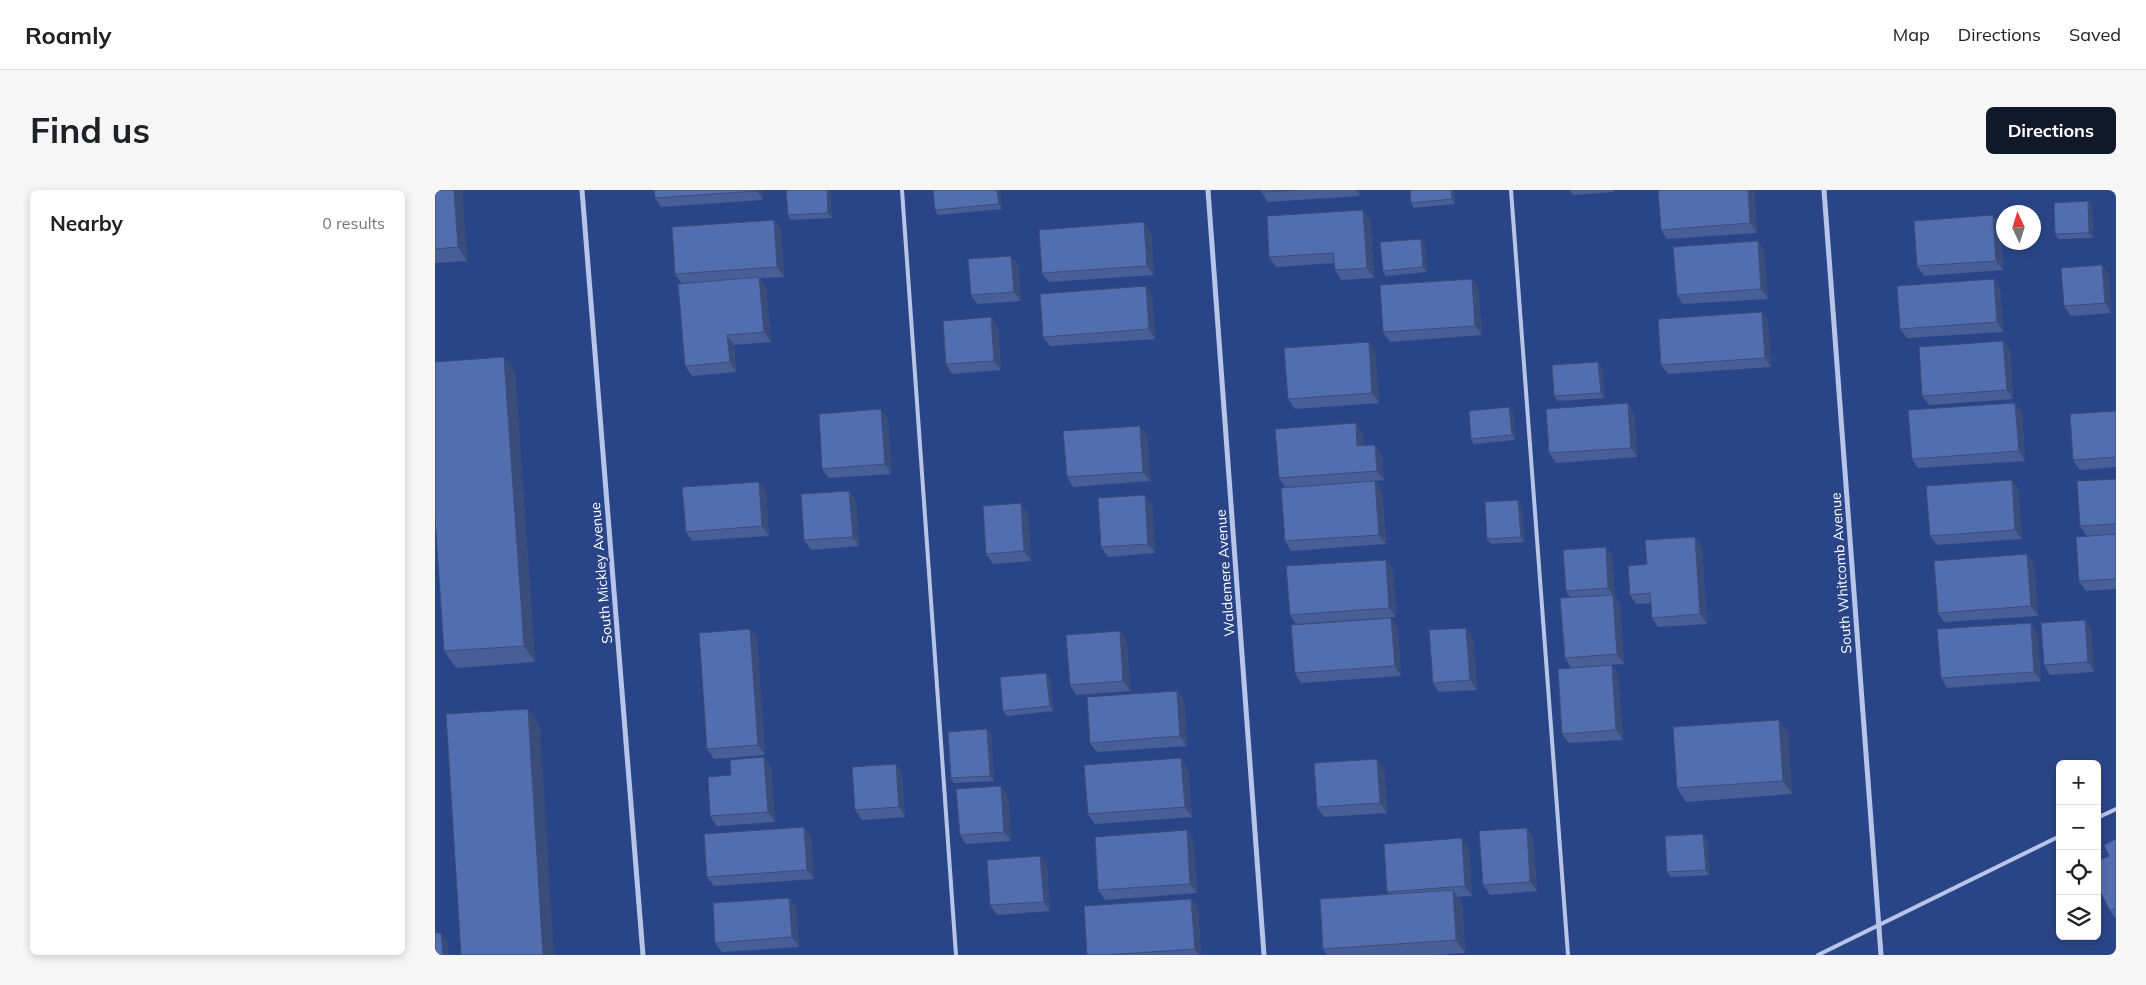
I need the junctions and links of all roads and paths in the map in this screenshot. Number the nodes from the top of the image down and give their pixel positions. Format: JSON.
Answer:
{"nodes":[{"id":1,"x":582,"y":190,"type":"edge"},
{"id":2,"x":902,"y":190,"type":"edge"},
{"id":3,"x":1208,"y":190,"type":"edge"},
{"id":4,"x":1511,"y":190,"type":"edge"},
{"id":5,"x":1824,"y":190,"type":"edge"},
{"id":6,"x":2116,"y":809,"type":"edge"},
{"id":7,"x":2101,"y":816,"type":"edge"},
{"id":8,"x":2056,"y":838,"type":"edge"},
{"id":9,"x":1879,"y":926,"type":"junction"},
{"id":10,"x":643,"y":955,"type":"edge"},
{"id":11,"x":956,"y":955,"type":"edge"},
{"id":12,"x":1264,"y":955,"type":"edge"},
{"id":13,"x":1568,"y":955,"type":"edge"},
{"id":14,"x":1818,"y":955,"type":"edge"},
{"id":15,"x":1881,"y":955,"type":"edge"}],
"edges":[{"from":1,"to":10,"type":"street","name":"South Mickley Avenue"},
{"from":2,"to":11,"type":"lane"},
{"from":3,"to":12,"type":"street","name":"Waldemere Avenue"},
{"from":4,"to":13,"type":"lane"},
{"from":5,"to":9,"type":"street","name":"South Whitcomb Avenue"},
{"from":6,"to":7,"type":"lane"},
{"from":8,"to":9,"type":"lane"},
{"from":9,"to":14,"type":"lane"},
{"from":9,"to":15,"type":"street","name":"South Whitcomb Avenue"}]}
